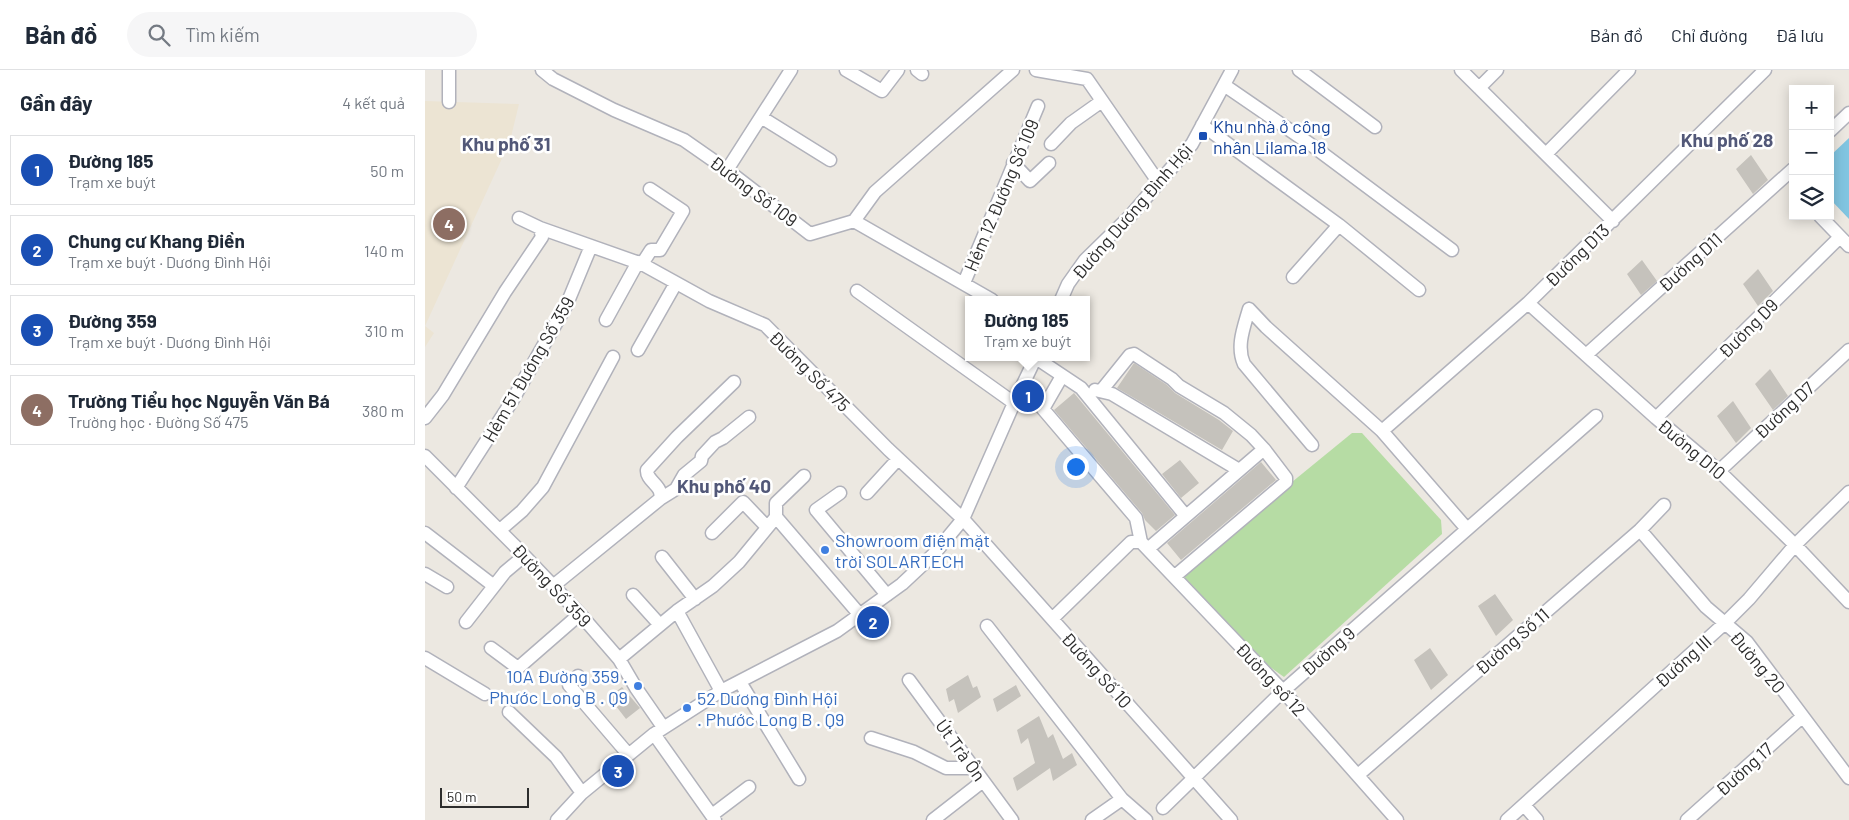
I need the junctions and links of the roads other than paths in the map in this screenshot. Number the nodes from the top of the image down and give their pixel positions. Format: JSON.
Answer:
{"nodes":[{"id":1,"x":449,"y":70,"type":"edge"},
{"id":2,"x":542,"y":70,"type":"edge"},
{"id":3,"x":791,"y":70,"type":"edge"},
{"id":4,"x":846,"y":70,"type":"edge"},
{"id":5,"x":898,"y":70,"type":"edge"},
{"id":6,"x":1013,"y":70,"type":"edge"},
{"id":7,"x":1036,"y":70,"type":"edge"},
{"id":8,"x":1232,"y":70,"type":"edge"},
{"id":9,"x":1299,"y":70,"type":"edge"},
{"id":10,"x":1461,"y":70,"type":"edge"},
{"id":11,"x":1497,"y":70,"type":"edge"},
{"id":12,"x":1629,"y":70,"type":"edge"},
{"id":13,"x":1765,"y":70,"type":"edge"},
{"id":14,"x":1224,"y":85,"type":"junction"},
{"id":15,"x":1479,"y":88,"type":"junction"},
{"id":16,"x":1102,"y":101,"type":"junction"},
{"id":17,"x":449,"y":102,"type":"dead end"},
{"id":18,"x":1038,"y":106,"type":"dead end"},
{"id":19,"x":1849,"y":113,"type":"edge"},
{"id":20,"x":761,"y":117,"type":"junction"},
{"id":21,"x":1202,"y":125,"type":"junction"},
{"id":22,"x":1375,"y":127,"type":"dead end"},
{"id":23,"x":1832,"y":130,"type":"edge"},
{"id":24,"x":1051,"y":144,"type":"dead end"},
{"id":25,"x":1546,"y":154,"type":"junction"},
{"id":26,"x":830,"y":160,"type":"dead end"},
{"id":27,"x":1013,"y":163,"type":"junction"},
{"id":28,"x":1049,"y":163,"type":"dead end"},
{"id":29,"x":727,"y":170,"type":"junction"},
{"id":30,"x":1789,"y":172,"type":"edge"},
{"id":31,"x":1783,"y":178,"type":"junction"},
{"id":32,"x":1159,"y":183,"type":"junction"},
{"id":33,"x":1789,"y":184,"type":"edge"},
{"id":34,"x":650,"y":189,"type":"dead end"},
{"id":35,"x":519,"y":218,"type":"dead end"},
{"id":36,"x":1824,"y":220,"type":"edge"},
{"id":37,"x":855,"y":221,"type":"junction"},
{"id":38,"x":1613,"y":221,"type":"junction"},
{"id":39,"x":1339,"y":225,"type":"junction"},
{"id":40,"x":540,"y":228,"type":"junction"},
{"id":41,"x":1840,"y":237,"type":"junction"},
{"id":42,"x":591,"y":246,"type":"junction"},
{"id":43,"x":1849,"y":246,"type":"edge"},
{"id":44,"x":1452,"y":250,"type":"dead end"},
{"id":45,"x":640,"y":263,"type":"junction"},
{"id":46,"x":1293,"y":277,"type":"dead end"},
{"id":47,"x":964,"y":283,"type":"junction"},
{"id":48,"x":676,"y":284,"type":"junction"},
{"id":49,"x":1419,"y":290,"type":"dead end"},
{"id":50,"x":857,"y":291,"type":"dead end"},
{"id":51,"x":985,"y":296,"type":"edge"},
{"id":52,"x":1063,"y":296,"type":"edge"},
{"id":53,"x":1528,"y":303,"type":"junction"},
{"id":54,"x":606,"y":320,"type":"dead end"},
{"id":55,"x":638,"y":350,"type":"dead end"},
{"id":56,"x":1849,"y":350,"type":"edge"},
{"id":57,"x":1586,"y":355,"type":"junction"},
{"id":58,"x":613,"y":357,"type":"dead end"},
{"id":59,"x":1035,"y":361,"type":"edge"},
{"id":60,"x":1040,"y":361,"type":"edge"},
{"id":61,"x":1062,"y":376,"type":"junction"},
{"id":62,"x":734,"y":382,"type":"dead end"},
{"id":63,"x":1081,"y":388,"type":"junction"},
{"id":64,"x":1101,"y":391,"type":"junction"},
{"id":65,"x":1014,"y":403,"type":"junction"},
{"id":66,"x":1596,"y":416,"type":"dead end"},
{"id":67,"x":749,"y":417,"type":"dead end"},
{"id":68,"x":425,"y":418,"type":"edge"},
{"id":69,"x":1656,"y":418,"type":"junction"},
{"id":70,"x":1382,"y":432,"type":"junction"},
{"id":71,"x":1312,"y":445,"type":"dead end"},
{"id":72,"x":1264,"y":449,"type":"junction"},
{"id":73,"x":425,"y":456,"type":"edge"},
{"id":74,"x":898,"y":459,"type":"junction"},
{"id":75,"x":1239,"y":470,"type":"junction"},
{"id":76,"x":1719,"y":471,"type":"junction"},
{"id":77,"x":804,"y":476,"type":"dead end"},
{"id":78,"x":456,"y":488,"type":"junction"},
{"id":79,"x":1849,"y":492,"type":"edge"},
{"id":80,"x":840,"y":493,"type":"dead end"},
{"id":81,"x":867,"y":493,"type":"dead end"},
{"id":82,"x":660,"y":499,"type":"junction"},
{"id":83,"x":1663,"y":505,"type":"dead end"},
{"id":84,"x":1185,"y":515,"type":"junction"},
{"id":85,"x":776,"y":517,"type":"junction"},
{"id":86,"x":963,"y":519,"type":"junction"},
{"id":87,"x":767,"y":527,"type":"junction"},
{"id":88,"x":1467,"y":529,"type":"junction"},
{"id":89,"x":500,"y":530,"type":"junction"},
{"id":90,"x":1640,"y":530,"type":"junction"},
{"id":91,"x":425,"y":533,"type":"edge"},
{"id":92,"x":712,"y":533,"type":"dead end"},
{"id":93,"x":1145,"y":545,"type":"junction"},
{"id":94,"x":1795,"y":545,"type":"junction"},
{"id":95,"x":524,"y":556,"type":"junction"},
{"id":96,"x":662,"y":557,"type":"dead end"},
{"id":97,"x":425,"y":574,"type":"edge"},
{"id":98,"x":1175,"y":576,"type":"junction"},
{"id":99,"x":494,"y":586,"type":"junction"},
{"id":100,"x":553,"y":586,"type":"junction"},
{"id":101,"x":447,"y":587,"type":"dead end"},
{"id":102,"x":633,"y":595,"type":"dead end"},
{"id":103,"x":887,"y":595,"type":"junction"},
{"id":104,"x":695,"y":599,"type":"junction"},
{"id":105,"x":1849,"y":602,"type":"edge"},
{"id":106,"x":677,"y":612,"type":"junction"},
{"id":107,"x":579,"y":614,"type":"junction"},
{"id":108,"x":860,"y":615,"type":"junction"},
{"id":109,"x":1053,"y":619,"type":"junction"},
{"id":110,"x":466,"y":622,"type":"dead end"},
{"id":111,"x":1725,"y":623,"type":"junction"},
{"id":112,"x":660,"y":625,"type":"junction"},
{"id":113,"x":987,"y":626,"type":"dead end"},
{"id":114,"x":491,"y":648,"type":"dead end"},
{"id":115,"x":425,"y":658,"type":"edge"},
{"id":116,"x":619,"y":659,"type":"junction"},
{"id":117,"x":578,"y":676,"type":"dead end"},
{"id":118,"x":909,"y":680,"type":"dead end"},
{"id":119,"x":739,"y":682,"type":"junction"},
{"id":120,"x":1283,"y":691,"type":"junction"},
{"id":121,"x":721,"y":692,"type":"junction"},
{"id":122,"x":485,"y":694,"type":"dead end"},
{"id":123,"x":509,"y":712,"type":"dead end"},
{"id":124,"x":1802,"y":717,"type":"junction"},
{"id":125,"x":658,"y":730,"type":"junction"},
{"id":126,"x":871,"y":738,"type":"dead end"},
{"id":127,"x":628,"y":754,"type":"junction"},
{"id":128,"x":974,"y":768,"type":"junction"},
{"id":129,"x":1358,"y":775,"type":"junction"},
{"id":130,"x":1193,"y":777,"type":"junction"},
{"id":131,"x":1849,"y":778,"type":"edge"},
{"id":132,"x":799,"y":779,"type":"dead end"},
{"id":133,"x":983,"y":781,"type":"junction"},
{"id":134,"x":749,"y":787,"type":"dead end"},
{"id":135,"x":583,"y":793,"type":"junction"},
{"id":136,"x":1122,"y":799,"type":"junction"},
{"id":137,"x":1524,"y":805,"type":"junction"},
{"id":138,"x":1163,"y":808,"type":"dead end"},
{"id":139,"x":713,"y":818,"type":"edge"},
{"id":140,"x":557,"y":820,"type":"edge"},
{"id":141,"x":933,"y":820,"type":"edge"},
{"id":142,"x":1012,"y":820,"type":"edge"},
{"id":143,"x":1092,"y":820,"type":"edge"},
{"id":144,"x":1146,"y":820,"type":"edge"},
{"id":145,"x":1231,"y":820,"type":"edge"},
{"id":146,"x":1397,"y":820,"type":"edge"},
{"id":147,"x":1507,"y":820,"type":"edge"},
{"id":148,"x":1537,"y":820,"type":"edge"},
{"id":149,"x":1687,"y":820,"type":"edge"}],
"edges":[{"from":1,"to":17,"type":"street"},
{"from":2,"to":29,"type":"street","name":"Đường Số 109"},
{"from":3,"to":20,"type":"street"},
{"from":4,"to":5,"type":"street"},
{"from":6,"to":37,"type":"street"},
{"from":7,"to":16,"type":"street"},
{"from":8,"to":14,"type":"street","name":"Đường Dương Đình Hội"},
{"from":9,"to":22,"type":"street"},
{"from":10,"to":15,"type":"street"},
{"from":11,"to":15,"type":"street"},
{"from":12,"to":25,"type":"street"},
{"from":13,"to":38,"type":"street","name":"Đường D13"},
{"from":14,"to":21,"type":"street","name":"Đường Dương Đình Hội"},
{"from":14,"to":44,"type":"street"},
{"from":15,"to":25,"type":"street"},
{"from":16,"to":24,"type":"street"},
{"from":16,"to":32,"type":"street"},
{"from":18,"to":27,"type":"street","name":"Hẻm 12 Đường Số 109"},
{"from":19,"to":23,"type":"street"},
{"from":20,"to":26,"type":"street"},
{"from":20,"to":29,"type":"street"},
{"from":21,"to":32,"type":"street","name":"Đường Dương Đình Hội"},
{"from":21,"to":39,"type":"street"},
{"from":25,"to":38,"type":"street"},
{"from":27,"to":28,"type":"street"},
{"from":27,"to":47,"type":"street","name":"Hẻm 12 Đường Số 109"},
{"from":29,"to":37,"type":"street","name":"Đường Số 109"},
{"from":30,"to":31,"type":"street","name":"Đường D11"},
{"from":31,"to":33,"type":"street"},
{"from":31,"to":57,"type":"street","name":"Đường D11"},
{"from":32,"to":52,"type":"street","name":"Đường Dương Đình Hội"},
{"from":34,"to":45,"type":"street"},
{"from":35,"to":40,"type":"street","name":"Đường Số 475"},
{"from":36,"to":41,"type":"street"},
{"from":37,"to":47,"type":"street"},
{"from":38,"to":53,"type":"street","name":"Đường D13"},
{"from":39,"to":46,"type":"street"},
{"from":39,"to":49,"type":"street"},
{"from":40,"to":42,"type":"street","name":"Đường Số 475"},
{"from":40,"to":68,"type":"street"},
{"from":41,"to":43,"type":"street"},
{"from":41,"to":69,"type":"street","name":"Đường D9"},
{"from":42,"to":45,"type":"street","name":"Đường Số 475"},
{"from":42,"to":78,"type":"street","name":"Hẻm 51 Đường Số 359"},
{"from":45,"to":48,"type":"street","name":"Đường Số 475"},
{"from":45,"to":54,"type":"street"},
{"from":47,"to":51,"type":"street"},
{"from":48,"to":55,"type":"street"},
{"from":48,"to":74,"type":"street","name":"Đường Số 475"},
{"from":50,"to":65,"type":"street"},
{"from":53,"to":57,"type":"street","name":"Đường D10"},
{"from":53,"to":70,"type":"street","name":"Đường D13"},
{"from":56,"to":76,"type":"street","name":"Đường D7"},
{"from":57,"to":69,"type":"street","name":"Đường D10"},
{"from":58,"to":89,"type":"street"},
{"from":59,"to":65,"type":"street"},
{"from":60,"to":61,"type":"street"},
{"from":61,"to":63,"type":"street"},
{"from":61,"to":93,"type":"street"},
{"from":62,"to":82,"type":"street"},
{"from":63,"to":64,"type":"street"},
{"from":63,"to":84,"type":"street"},
{"from":64,"to":72,"type":"street"},
{"from":64,"to":75,"type":"street"},
{"from":65,"to":86,"type":"street"},
{"from":66,"to":88,"type":"street","name":"Đường 9"},
{"from":67,"to":82,"type":"street"},
{"from":69,"to":76,"type":"street","name":"Đường D10"},
{"from":70,"to":71,"type":"street"},
{"from":70,"to":88,"type":"street"},
{"from":72,"to":75,"type":"street"},
{"from":72,"to":98,"type":"street"},
{"from":73,"to":78,"type":"street","name":"Đường Số 359"},
{"from":74,"to":81,"type":"street"},
{"from":74,"to":86,"type":"street","name":"Đường Số 475"},
{"from":75,"to":84,"type":"street"},
{"from":76,"to":94,"type":"street","name":"Đường D10"},
{"from":77,"to":85,"type":"street"},
{"from":78,"to":89,"type":"street","name":"Đường Số 359"},
{"from":79,"to":94,"type":"street","name":"Đường III"},
{"from":80,"to":103,"type":"street"},
{"from":82,"to":100,"type":"street"},
{"from":83,"to":90,"type":"street","name":"Đường Số 11"},
{"from":84,"to":93,"type":"street"},
{"from":85,"to":87,"type":"street"},
{"from":85,"to":108,"type":"street"},
{"from":86,"to":103,"type":"street"},
{"from":86,"to":109,"type":"street","name":"Đường Số 10"},
{"from":87,"to":92,"type":"street"},
{"from":87,"to":104,"type":"street"},
{"from":88,"to":120,"type":"street","name":"Đường 9"},
{"from":89,"to":95,"type":"street","name":"Đường Số 359"},
{"from":90,"to":111,"type":"street","name":"Đường 20"},
{"from":90,"to":129,"type":"street","name":"Đường Số 11"},
{"from":91,"to":99,"type":"street"},
{"from":93,"to":98,"type":"street","name":"Đường số 12"},
{"from":93,"to":109,"type":"street"},
{"from":94,"to":105,"type":"street","name":"Đường D10"},
{"from":94,"to":111,"type":"street","name":"Đường III"},
{"from":95,"to":99,"type":"street"},
{"from":95,"to":100,"type":"street","name":"Đường Số 359"},
{"from":96,"to":104,"type":"street"},
{"from":97,"to":101,"type":"street"},
{"from":98,"to":120,"type":"street","name":"Đường số 12"},
{"from":99,"to":110,"type":"street"},
{"from":100,"to":107,"type":"street","name":"Đường Số 359"},
{"from":102,"to":112,"type":"street"},
{"from":103,"to":108,"type":"street"},
{"from":104,"to":106,"type":"street"},
{"from":106,"to":112,"type":"street"},
{"from":106,"to":121,"type":"street"},
{"from":107,"to":114,"type":"street"},
{"from":107,"to":116,"type":"street","name":"Đường Số 359"},
{"from":108,"to":119,"type":"street"},
{"from":109,"to":130,"type":"street","name":"Đường Số 10"},
{"from":111,"to":124,"type":"street","name":"Đường 20"},
{"from":111,"to":137,"type":"street","name":"Đường III"},
{"from":112,"to":116,"type":"street"},
{"from":113,"to":136,"type":"street"},
{"from":115,"to":122,"type":"street"},
{"from":116,"to":125,"type":"street","name":"Đường Số 359"},
{"from":117,"to":127,"type":"street"},
{"from":118,"to":128,"type":"street","name":"Út Trà Ôn"},
{"from":119,"to":121,"type":"street"},
{"from":119,"to":132,"type":"street"},
{"from":120,"to":129,"type":"street","name":"Đường số 12"},
{"from":120,"to":130,"type":"street","name":"Đường 9"},
{"from":121,"to":125,"type":"street"},
{"from":123,"to":135,"type":"street"},
{"from":124,"to":131,"type":"street","name":"Đường 20"},
{"from":124,"to":149,"type":"street","name":"Đường 17"},
{"from":125,"to":127,"type":"street"},
{"from":125,"to":139,"type":"street","name":"Đường Số 359"},
{"from":126,"to":128,"type":"street"},
{"from":127,"to":135,"type":"street"},
{"from":128,"to":133,"type":"street","name":"Út Trà Ôn"},
{"from":129,"to":146,"type":"street","name":"Đường số 12"},
{"from":130,"to":138,"type":"street","name":"Đường 9"},
{"from":130,"to":145,"type":"street","name":"Đường Số 10"},
{"from":133,"to":141,"type":"street"},
{"from":133,"to":142,"type":"street","name":"Út Trà Ôn"},
{"from":134,"to":139,"type":"street"},
{"from":135,"to":140,"type":"street"},
{"from":136,"to":143,"type":"street"},
{"from":136,"to":144,"type":"street"},
{"from":137,"to":147,"type":"street","name":"Đường III"},
{"from":137,"to":148,"type":"street"}]}
